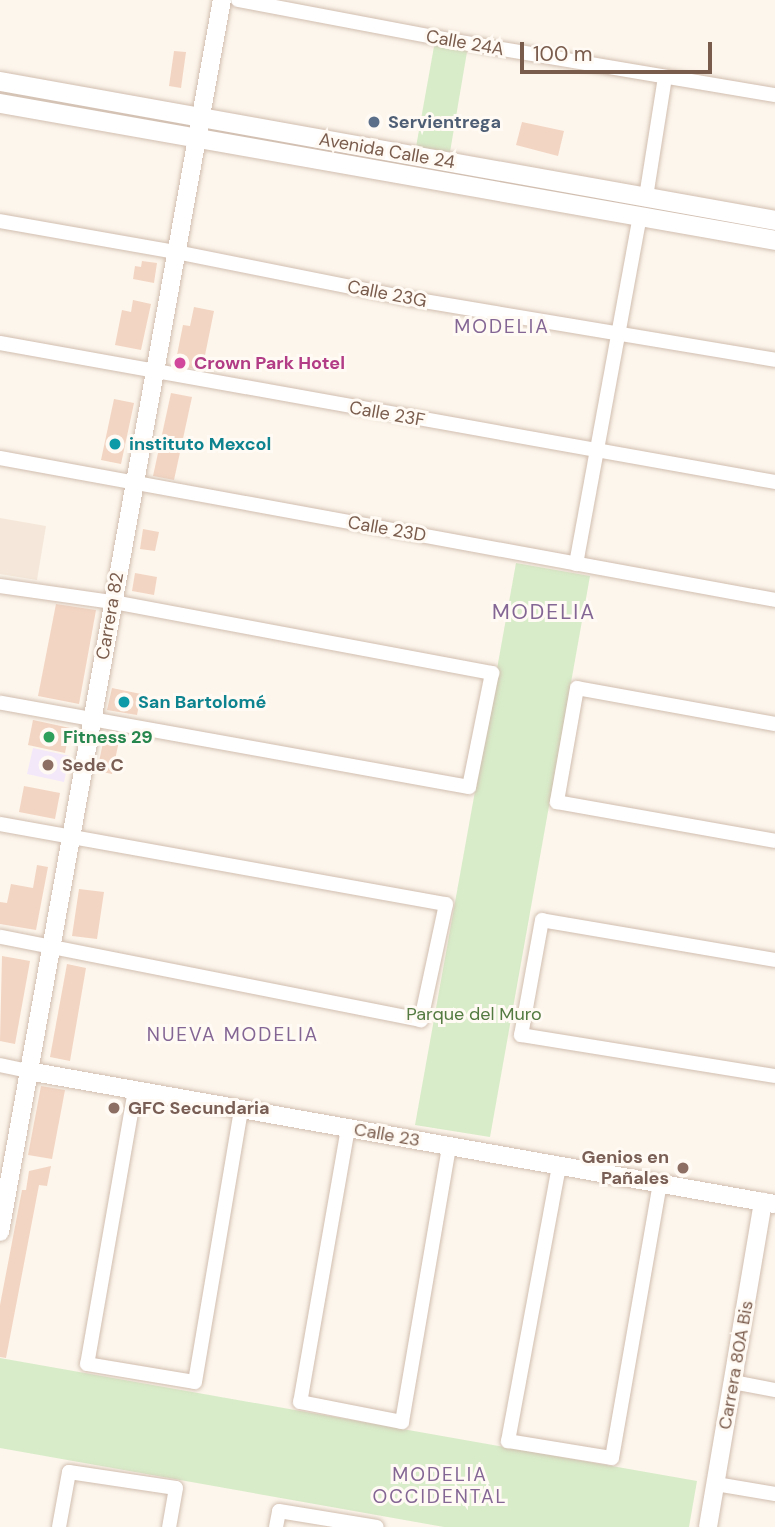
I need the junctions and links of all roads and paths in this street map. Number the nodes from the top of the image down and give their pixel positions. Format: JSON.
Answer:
{"nodes":[{"id":1,"x":222,"y":0,"type":"edge"},
{"id":2,"x":238,"y":0,"type":"edge"},
{"id":3,"x":665,"y":77,"type":"junction"},
{"id":4,"x":0,"y":81,"type":"edge"},
{"id":5,"x":775,"y":95,"type":"edge"},
{"id":6,"x":0,"y":103,"type":"edge"},
{"id":7,"x":200,"y":117,"type":"junction"},
{"id":8,"x":197,"y":137,"type":"junction"},
{"id":9,"x":646,"y":197,"type":"junction"},
{"id":10,"x":640,"y":216,"type":"junction"},
{"id":11,"x":775,"y":220,"type":"edge"},
{"id":12,"x":0,"y":221,"type":"edge"},
{"id":13,"x":775,"y":240,"type":"edge"},
{"id":14,"x":176,"y":252,"type":"junction"},
{"id":15,"x":619,"y":332,"type":"junction"},
{"id":16,"x":0,"y":343,"type":"edge"},
{"id":17,"x":775,"y":360,"type":"edge"},
{"id":18,"x":155,"y":370,"type":"junction"},
{"id":19,"x":597,"y":452,"type":"junction"},
{"id":20,"x":0,"y":458,"type":"edge"},
{"id":21,"x":134,"y":482,"type":"junction"},
{"id":22,"x":775,"y":482,"type":"edge"},
{"id":23,"x":576,"y":564,"type":"junction"},
{"id":24,"x":0,"y":586,"type":"edge"},
{"id":25,"x":775,"y":600,"type":"edge"},
{"id":26,"x":113,"y":601,"type":"junction"},
{"id":27,"x":0,"y":703,"type":"edge"},
{"id":28,"x":92,"y":720,"type":"junction"},
{"id":29,"x":775,"y":724,"type":"edge"},
{"id":30,"x":0,"y":824,"type":"edge"},
{"id":31,"x":71,"y":836,"type":"junction"},
{"id":32,"x":775,"y":841,"type":"edge"},
{"id":33,"x":0,"y":937,"type":"edge"},
{"id":34,"x":50,"y":947,"type":"junction"},
{"id":35,"x":775,"y":960,"type":"edge"},
{"id":36,"x":0,"y":1065,"type":"edge"},
{"id":37,"x":28,"y":1071,"type":"junction"},
{"id":38,"x":775,"y":1076,"type":"edge"},
{"id":39,"x":135,"y":1090,"type":"junction"},
{"id":40,"x":241,"y":1109,"type":"junction"},
{"id":41,"x":348,"y":1128,"type":"junction"},
{"id":42,"x":449,"y":1146,"type":"junction"},
{"id":43,"x":559,"y":1166,"type":"junction"},
{"id":44,"x":660,"y":1183,"type":"junction"},
{"id":45,"x":4,"y":1184,"type":"edge"},
{"id":46,"x":769,"y":1203,"type":"edge"},
{"id":47,"x":0,"y":1232,"type":"edge"},
{"id":48,"x":733,"y":1382,"type":"junction"},
{"id":49,"x":775,"y":1390,"type":"edge"},
{"id":50,"x":716,"y":1484,"type":"junction"},
{"id":51,"x":775,"y":1494,"type":"edge"},
{"id":52,"x":59,"y":1527,"type":"edge"},
{"id":53,"x":169,"y":1527,"type":"edge"},
{"id":54,"x":276,"y":1527,"type":"edge"},
{"id":55,"x":377,"y":1527,"type":"edge"},
{"id":56,"x":708,"y":1527,"type":"edge"}],
"edges":[{"from":1,"to":7,"type":"street","name":"Carrera 82"},
{"from":2,"to":3,"type":"street","name":"Calle 24A"},
{"from":3,"to":5,"type":"street","name":"Calle 24A"},
{"from":3,"to":9,"type":"street"},
{"from":4,"to":7,"type":"main road","name":"Avenida Calle 24"},
{"from":6,"to":8,"type":"main road","name":"Avenida Calle 24"},
{"from":7,"to":8,"type":"street","name":"Carrera 82"},
{"from":7,"to":9,"type":"main road","name":"Avenida Calle 24"},
{"from":8,"to":10,"type":"main road","name":"Avenida Calle 24"},
{"from":8,"to":14,"type":"street","name":"Carrera 82"},
{"from":9,"to":11,"type":"main road","name":"Avenida Calle 24"},
{"from":10,"to":13,"type":"main road","name":"Avenida Calle 24"},
{"from":10,"to":15,"type":"street"},
{"from":12,"to":14,"type":"street","name":"Calle 23G"},
{"from":14,"to":15,"type":"street","name":"Calle 23G"},
{"from":14,"to":18,"type":"street","name":"Carrera 82"},
{"from":15,"to":17,"type":"street","name":"Calle 23G"},
{"from":15,"to":19,"type":"street"},
{"from":16,"to":18,"type":"street","name":"Calle 23F"},
{"from":18,"to":19,"type":"street","name":"Calle 23F"},
{"from":18,"to":21,"type":"street","name":"Carrera 82"},
{"from":19,"to":22,"type":"street","name":"Calle 23F"},
{"from":19,"to":23,"type":"street"},
{"from":20,"to":21,"type":"street","name":"Calle 23D"},
{"from":21,"to":23,"type":"street","name":"Calle 23D"},
{"from":21,"to":26,"type":"street","name":"Carrera 82"},
{"from":23,"to":25,"type":"street","name":"Calle 23D"},
{"from":24,"to":26,"type":"street"},
{"from":26,"to":28,"type":"street","name":"Carrera 82"},
{"from":26,"to":28,"type":"street"},
{"from":27,"to":28,"type":"street"},
{"from":28,"to":31,"type":"street","name":"Carrera 82"},
{"from":29,"to":32,"type":"street"},
{"from":30,"to":31,"type":"street"},
{"from":31,"to":34,"type":"street","name":"Carrera 82"},
{"from":31,"to":34,"type":"street"},
{"from":33,"to":34,"type":"street"},
{"from":34,"to":37,"type":"street","name":"Carrera 82"},
{"from":35,"to":38,"type":"street"},
{"from":36,"to":37,"type":"street","name":"Calle 23"},
{"from":37,"to":39,"type":"street","name":"Calle 23"},
{"from":37,"to":45,"type":"street","name":"Carrera 82"},
{"from":39,"to":40,"type":"street","name":"Calle 23"},
{"from":39,"to":40,"type":"street"},
{"from":40,"to":41,"type":"street","name":"Calle 23"},
{"from":41,"to":42,"type":"street","name":"Calle 23"},
{"from":41,"to":42,"type":"street"},
{"from":42,"to":43,"type":"street","name":"Calle 23"},
{"from":43,"to":44,"type":"street","name":"Calle 23"},
{"from":43,"to":44,"type":"street"},
{"from":44,"to":46,"type":"street","name":"Calle 23"},
{"from":45,"to":47,"type":"street","name":"Carrera 82"},
{"from":46,"to":48,"type":"street","name":"Carrera 80A Bis"},
{"from":48,"to":49,"type":"street"},
{"from":48,"to":50,"type":"street","name":"Carrera 80A Bis"},
{"from":50,"to":51,"type":"street"},
{"from":50,"to":56,"type":"street","name":"Carrera 80A Bis"},
{"from":52,"to":53,"type":"street"},
{"from":54,"to":55,"type":"street"}]}
